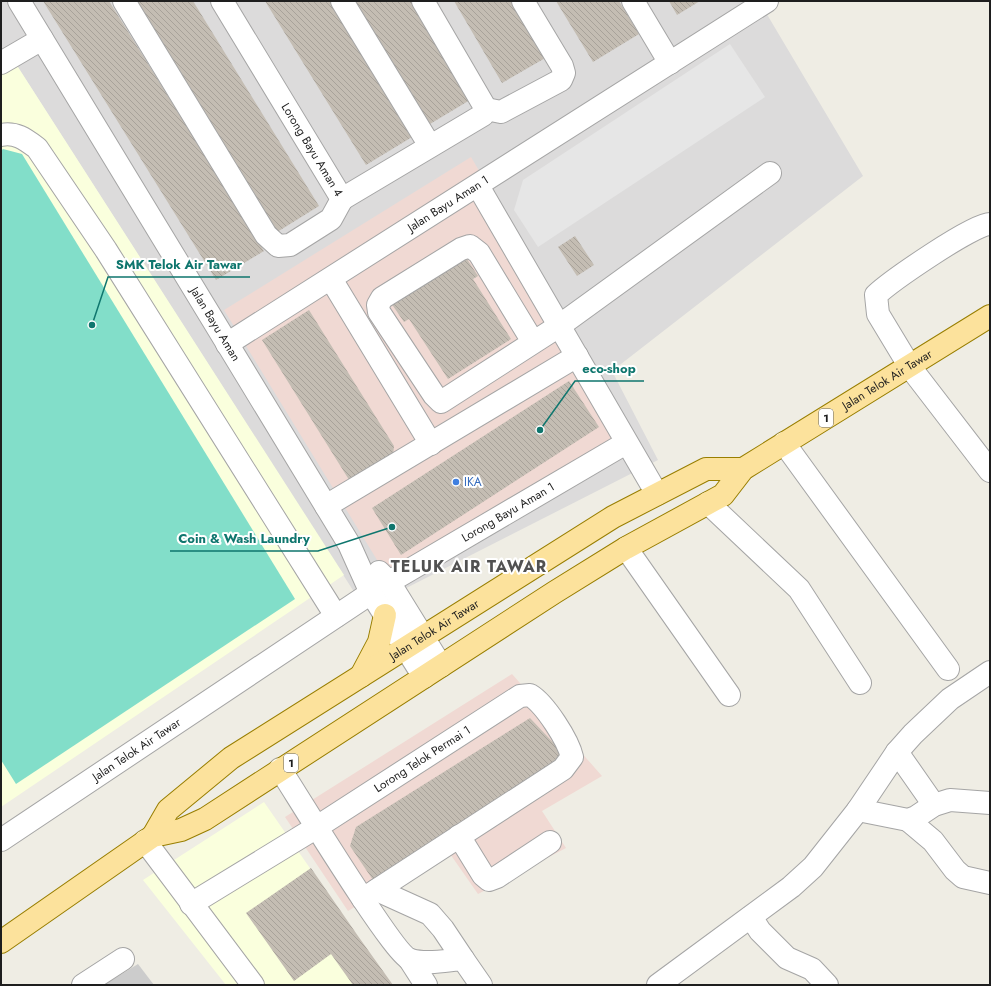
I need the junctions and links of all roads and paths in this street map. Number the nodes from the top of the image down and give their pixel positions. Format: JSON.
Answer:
{"nodes":[{"id":1,"x":19,"y":1,"type":"edge"},
{"id":2,"x":124,"y":1,"type":"edge"},
{"id":3,"x":222,"y":1,"type":"edge"},
{"id":4,"x":342,"y":1,"type":"edge"},
{"id":5,"x":423,"y":1,"type":"edge"},
{"id":6,"x":523,"y":1,"type":"edge"},
{"id":7,"x":633,"y":1,"type":"edge"},
{"id":8,"x":767,"y":1,"type":"edge"},
{"id":9,"x":742,"y":8,"type":"edge"},
{"id":10,"x":42,"y":39,"type":"junction"},
{"id":11,"x":1,"y":63,"type":"edge"},
{"id":12,"x":670,"y":63,"type":"junction"},
{"id":13,"x":485,"y":112,"type":"junction"},
{"id":14,"x":1,"y":136,"type":"edge"},
{"id":15,"x":430,"y":146,"type":"junction"},
{"id":16,"x":770,"y":173,"type":"dead end"},
{"id":17,"x":478,"y":186,"type":"junction"},
{"id":18,"x":342,"y":199,"type":"junction"},
{"id":19,"x":990,"y":224,"type":"edge"},
{"id":20,"x":330,"y":278,"type":"junction"},
{"id":21,"x":990,"y":316,"type":"edge"},
{"id":22,"x":559,"y":326,"type":"junction"},
{"id":23,"x":533,"y":342,"type":"junction"},
{"id":24,"x":227,"y":344,"type":"junction"},
{"id":25,"x":577,"y":356,"type":"junction"},
{"id":26,"x":910,"y":367,"type":"junction"},
{"id":27,"x":626,"y":443,"type":"junction"},
{"id":28,"x":784,"y":443,"type":"junction"},
{"id":29,"x":431,"y":444,"type":"junction"},
{"id":30,"x":743,"y":468,"type":"junction"},
{"id":31,"x":990,"y":471,"type":"edge"},
{"id":32,"x":658,"y":494,"type":"junction"},
{"id":33,"x":708,"y":504,"type":"junction"},
{"id":34,"x":326,"y":506,"type":"junction"},
{"id":35,"x":626,"y":548,"type":"junction"},
{"id":36,"x":380,"y":587,"type":"junction"},
{"id":37,"x":385,"y":615,"type":"junction"},
{"id":38,"x":336,"y":616,"type":"junction"},
{"id":39,"x":415,"y":643,"type":"junction"},
{"id":40,"x":948,"y":669,"type":"dead end"},
{"id":41,"x":432,"y":671,"type":"junction"},
{"id":42,"x":990,"y":672,"type":"edge"},
{"id":43,"x":361,"y":677,"type":"junction"},
{"id":44,"x":860,"y":684,"type":"dead end"},
{"id":45,"x":729,"y":695,"type":"dead end"},
{"id":46,"x":898,"y":752,"type":"junction"},
{"id":47,"x":280,"y":769,"type":"junction"},
{"id":48,"x":990,"y":803,"type":"edge"},
{"id":49,"x":934,"y":805,"type":"junction"},
{"id":50,"x":858,"y":810,"type":"junction"},
{"id":51,"x":908,"y":820,"type":"junction"},
{"id":52,"x":317,"y":826,"type":"junction"},
{"id":53,"x":459,"y":836,"type":"junction"},
{"id":54,"x":149,"y":839,"type":"junction"},
{"id":55,"x":1,"y":840,"type":"edge"},
{"id":56,"x":550,"y":842,"type":"dead end"},
{"id":57,"x":990,"y":883,"type":"edge"},
{"id":58,"x":370,"y":894,"type":"junction"},
{"id":59,"x":191,"y":904,"type":"junction"},
{"id":60,"x":751,"y":917,"type":"junction"},
{"id":61,"x":1,"y":942,"type":"edge"},
{"id":62,"x":123,"y":959,"type":"dead end"},
{"id":63,"x":463,"y":959,"type":"junction"},
{"id":64,"x":410,"y":960,"type":"junction"},
{"id":65,"x":83,"y":985,"type":"edge"},
{"id":66,"x":254,"y":985,"type":"edge"},
{"id":67,"x":426,"y":985,"type":"edge"},
{"id":68,"x":481,"y":985,"type":"edge"},
{"id":69,"x":658,"y":985,"type":"edge"},
{"id":70,"x":827,"y":985,"type":"edge"}],
"edges":[{"from":1,"to":10,"type":"street","name":"Jalan Bayu Aman"},
{"from":2,"to":18,"type":"street"},
{"from":3,"to":18,"type":"street","name":"Lorong Bayu Aman 4"},
{"from":4,"to":15,"type":"street"},
{"from":5,"to":13,"type":"street"},
{"from":6,"to":13,"type":"street"},
{"from":7,"to":12,"type":"street"},
{"from":8,"to":9,"type":"street","name":"Jalan Bayu Aman 1"},
{"from":9,"to":12,"type":"street","name":"Jalan Bayu Aman 1"},
{"from":10,"to":11,"type":"street"},
{"from":10,"to":24,"type":"street","name":"Jalan Bayu Aman"},
{"from":12,"to":17,"type":"street","name":"Jalan Bayu Aman 1"},
{"from":13,"to":15,"type":"street","name":"Lorong Bayu Aman 4"},
{"from":14,"to":38,"type":"street"},
{"from":15,"to":18,"type":"street","name":"Lorong Bayu Aman 4"},
{"from":16,"to":22,"type":"street"},
{"from":17,"to":20,"type":"street","name":"Jalan Bayu Aman 1"},
{"from":17,"to":22,"type":"street"},
{"from":19,"to":26,"type":"street"},
{"from":20,"to":24,"type":"street","name":"Jalan Bayu Aman 1"},
{"from":20,"to":29,"type":"street"},
{"from":21,"to":26,"type":"main road","name":"Jalan Telok Air Tawar","number":"1"},
{"from":22,"to":23,"type":"street"},
{"from":22,"to":25,"type":"street"},
{"from":23,"to":23,"type":"street"},
{"from":24,"to":34,"type":"street","name":"Jalan Bayu Aman"},
{"from":25,"to":27,"type":"street"},
{"from":25,"to":29,"type":"street"},
{"from":26,"to":28,"type":"main road","name":"Jalan Telok Air Tawar","number":"1"},
{"from":26,"to":31,"type":"street"},
{"from":27,"to":32,"type":"street"},
{"from":27,"to":36,"type":"street","name":"Lorong Bayu Aman 1"},
{"from":28,"to":30,"type":"main road","name":"Jalan Telok Air Tawar","number":"1"},
{"from":28,"to":40,"type":"street"},
{"from":29,"to":34,"type":"street"},
{"from":30,"to":32,"type":"main road","name":"Jalan Telok Air Tawar","number":"1"},
{"from":30,"to":33,"type":"main road","name":"Jalan Telok Air Tawar","number":"1"},
{"from":32,"to":39,"type":"main road","name":"Jalan Telok Air Tawar","number":"1"},
{"from":33,"to":35,"type":"main road","name":"Jalan Telok Air Tawar","number":"1"},
{"from":33,"to":44,"type":"street"},
{"from":34,"to":36,"type":"street","name":"Jalan Bayu Aman"},
{"from":35,"to":41,"type":"main road","name":"Jalan Telok Air Tawar","number":"1"},
{"from":35,"to":45,"type":"street"},
{"from":36,"to":37,"type":"street","name":"Jalan Bayu Aman"},
{"from":36,"to":38,"type":"street","name":"Jalan Telok Air Tawar"},
{"from":36,"to":39,"type":"street","name":"Jalan Bayu Aman"},
{"from":37,"to":39,"type":"street","name":"Jalan Bayu Aman"},
{"from":37,"to":43,"type":"main road"},
{"from":38,"to":55,"type":"street","name":"Jalan Telok Air Tawar"},
{"from":39,"to":41,"type":"street","name":"Jalan Bayu Aman"},
{"from":39,"to":43,"type":"main road","name":"Jalan Telok Air Tawar","number":"1"},
{"from":41,"to":47,"type":"main road","name":"Jalan Telok Air Tawar","number":"1"},
{"from":42,"to":46,"type":"street"},
{"from":43,"to":54,"type":"main road","name":"Jalan Telok Air Tawar","number":"1"},
{"from":46,"to":49,"type":"street"},
{"from":46,"to":50,"type":"street"},
{"from":47,"to":52,"type":"street"},
{"from":47,"to":54,"type":"main road","name":"Jalan Telok Air Tawar","number":"1"},
{"from":48,"to":49,"type":"street"},
{"from":49,"to":51,"type":"street"},
{"from":50,"to":51,"type":"street"},
{"from":50,"to":60,"type":"street"},
{"from":51,"to":57,"type":"street"},
{"from":52,"to":53,"type":"street","name":"Lorong Telok Permai 1"},
{"from":52,"to":58,"type":"street"},
{"from":52,"to":59,"type":"street","name":"Lorong Telok Permai 1"},
{"from":53,"to":56,"type":"street"},
{"from":53,"to":58,"type":"street"},
{"from":54,"to":59,"type":"street"},
{"from":54,"to":61,"type":"main road","name":"Jalan Telok Air Tawar","number":"1"},
{"from":58,"to":63,"type":"street"},
{"from":58,"to":64,"type":"street"},
{"from":59,"to":66,"type":"street"},
{"from":60,"to":69,"type":"street"},
{"from":60,"to":70,"type":"street"},
{"from":62,"to":65,"type":"street"},
{"from":63,"to":64,"type":"street"},
{"from":63,"to":68,"type":"street"},
{"from":64,"to":67,"type":"street"}]}
